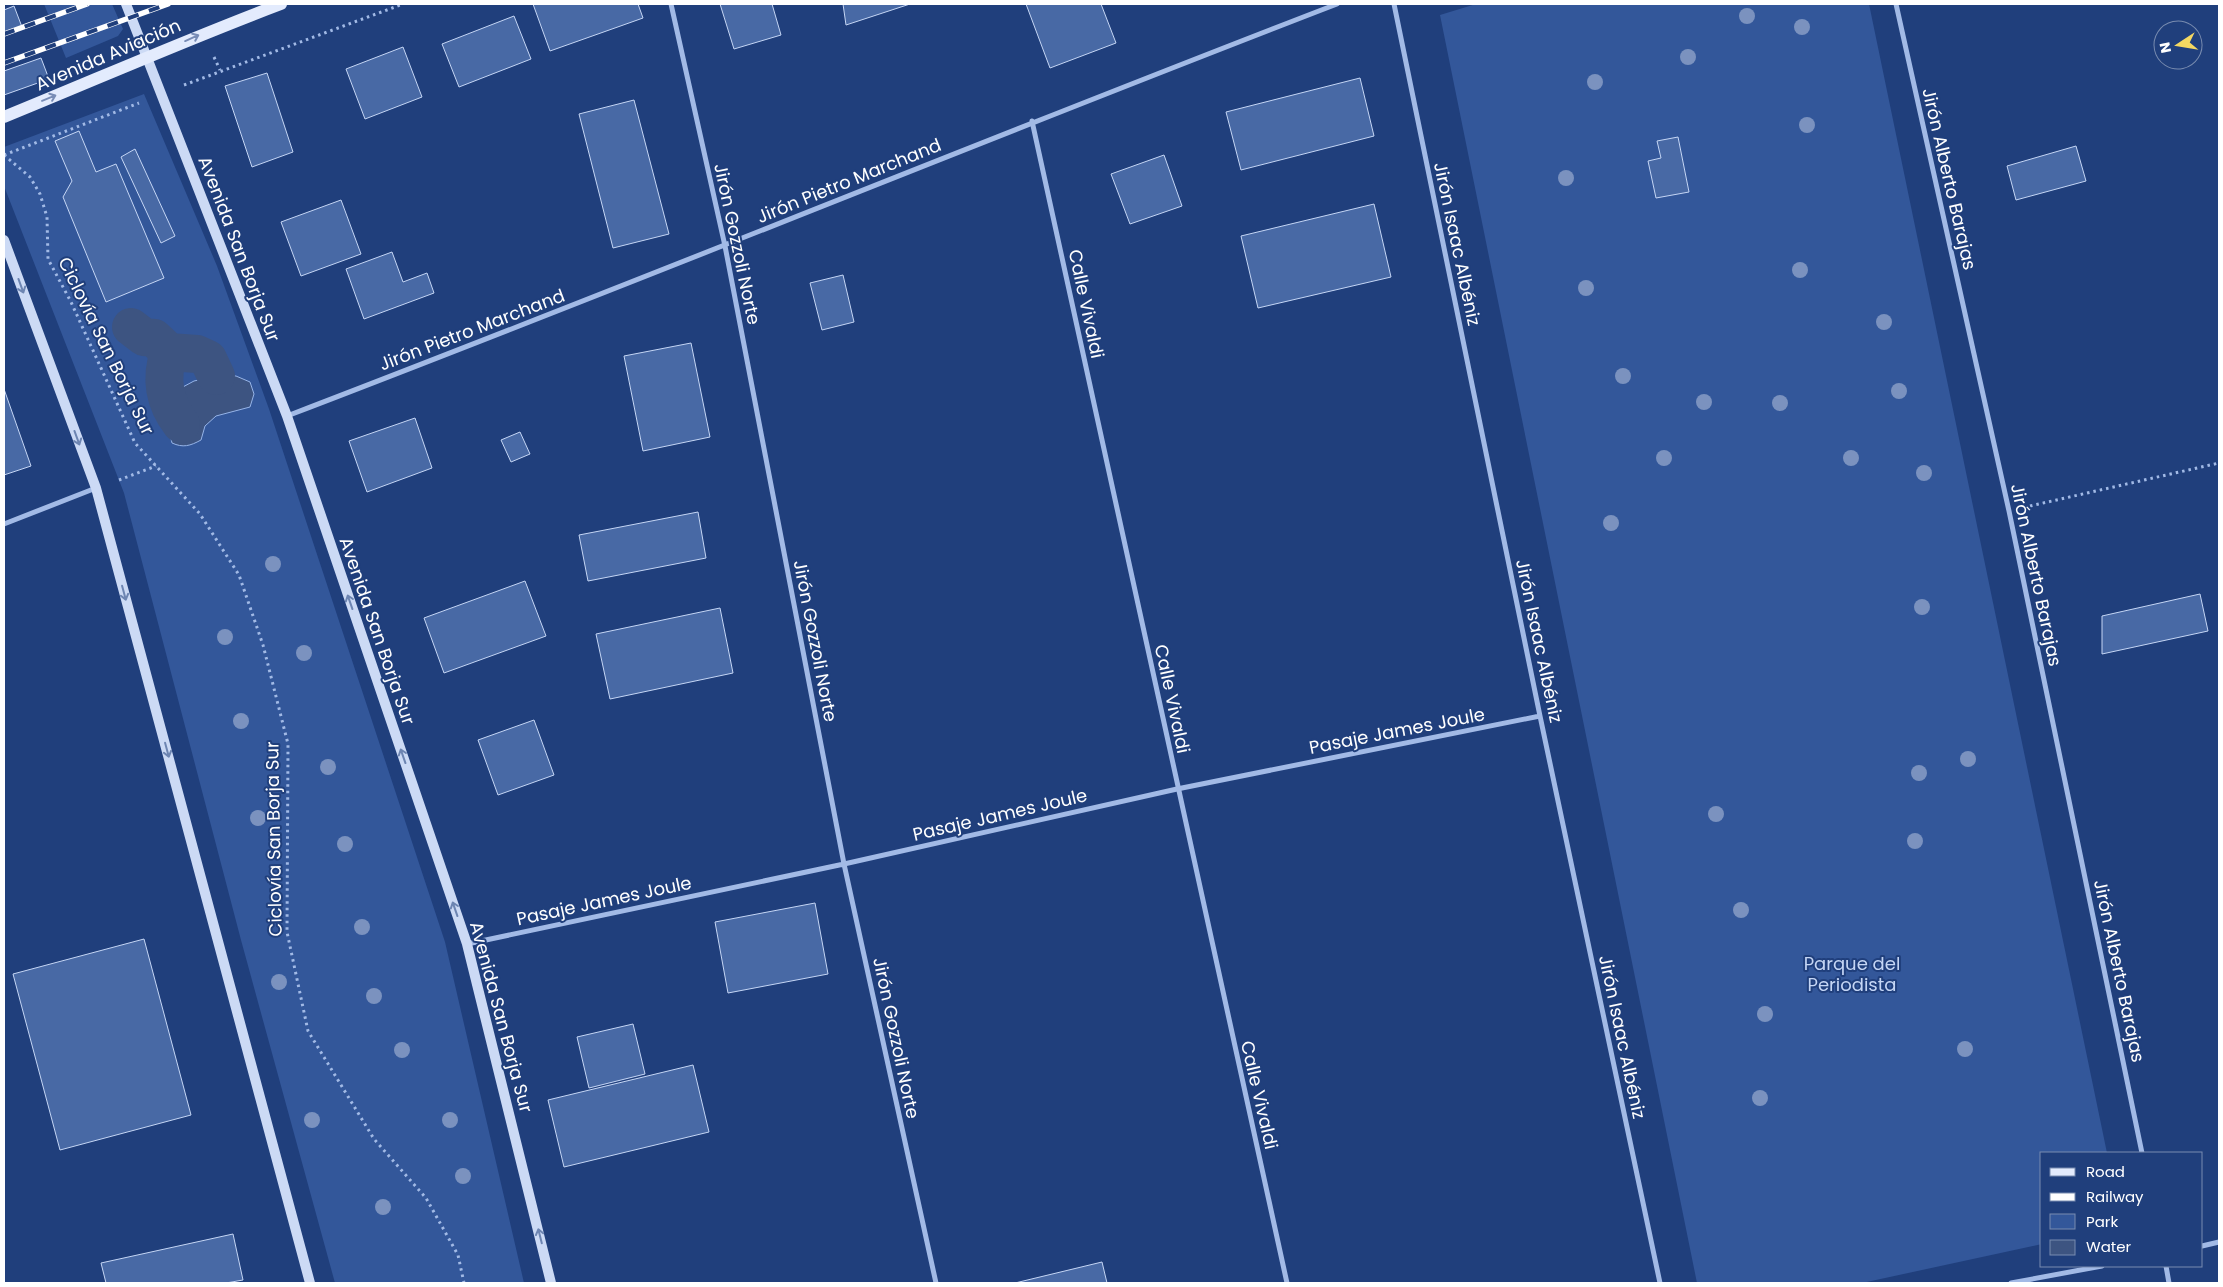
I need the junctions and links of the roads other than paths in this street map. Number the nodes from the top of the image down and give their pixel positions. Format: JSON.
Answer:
{"nodes":[{"id":1,"x":126,"y":4,"type":"edge"},
{"id":2,"x":282,"y":4,"type":"edge"},
{"id":3,"x":671,"y":4,"type":"edge"},
{"id":4,"x":1338,"y":4,"type":"edge"},
{"id":5,"x":1394,"y":4,"type":"edge"},
{"id":6,"x":1896,"y":4,"type":"edge"},
{"id":7,"x":148,"y":58,"type":"junction"},
{"id":8,"x":4,"y":116,"type":"edge"},
{"id":9,"x":1032,"y":121,"type":"junction"},
{"id":10,"x":4,"y":240,"type":"edge"},
{"id":11,"x":725,"y":246,"type":"junction"},
{"id":12,"x":287,"y":416,"type":"junction"},
{"id":13,"x":96,"y":488,"type":"junction"},
{"id":14,"x":4,"y":524,"type":"edge"},
{"id":15,"x":1540,"y":716,"type":"junction"},
{"id":16,"x":1177,"y":790,"type":"junction"},
{"id":17,"x":844,"y":864,"type":"junction"},
{"id":18,"x":467,"y":944,"type":"junction"},
{"id":19,"x":2142,"y":1152,"type":"edge"},
{"id":20,"x":2219,"y":1242,"type":"edge"},
{"id":21,"x":2203,"y":1246,"type":"edge"},
{"id":22,"x":2097,"y":1267,"type":"edge"},
{"id":23,"x":2166,"y":1267,"type":"edge"},
{"id":24,"x":310,"y":1283,"type":"edge"},
{"id":25,"x":551,"y":1283,"type":"edge"},
{"id":26,"x":936,"y":1283,"type":"edge"},
{"id":27,"x":1287,"y":1283,"type":"edge"},
{"id":28,"x":1660,"y":1283,"type":"edge"},
{"id":29,"x":2011,"y":1283,"type":"edge"},
{"id":30,"x":2169,"y":1283,"type":"edge"}],
"edges":[{"from":1,"to":7,"type":"main road","name":"Avenida San Borja Sur"},
{"from":7,"to":2,"type":"main road","name":"Avenida Aviación","one_way":true},
{"from":3,"to":11,"type":"street","name":"Jirón Gozzoli Norte"},
{"from":4,"to":9,"type":"street","name":"Jirón Pietro Marchand"},
{"from":5,"to":15,"type":"street","name":"Jirón Isaac Albéniz"},
{"from":6,"to":19,"type":"street","name":"Jirón Alberto Barajas"},
{"from":8,"to":7,"type":"main road","name":"Avenida Aviación","one_way":true},
{"from":7,"to":12,"type":"main road","name":"Avenida San Borja Sur"},
{"from":9,"to":11,"type":"street","name":"Jirón Pietro Marchand"},
{"from":9,"to":16,"type":"street","name":"Calle Vivaldi"},
{"from":10,"to":13,"type":"main road","one_way":true},
{"from":11,"to":12,"type":"street","name":"Jirón Pietro Marchand"},
{"from":11,"to":17,"type":"street","name":"Jirón Gozzoli Norte"},
{"from":18,"to":12,"type":"main road","name":"Avenida San Borja Sur","one_way":true},
{"from":13,"to":14,"type":"street"},
{"from":13,"to":24,"type":"main road","one_way":true},
{"from":15,"to":16,"type":"street","name":"Pasaje James Joule"},
{"from":15,"to":28,"type":"street","name":"Jirón Isaac Albéniz"},
{"from":16,"to":17,"type":"street","name":"Pasaje James Joule"},
{"from":16,"to":27,"type":"street","name":"Calle Vivaldi"},
{"from":17,"to":18,"type":"street","name":"Pasaje James Joule"},
{"from":17,"to":26,"type":"street","name":"Jirón Gozzoli Norte"},
{"from":25,"to":18,"type":"main road","name":"Avenida San Borja Sur","one_way":true},
{"from":20,"to":21,"type":"street"},
{"from":22,"to":29,"type":"street"},
{"from":23,"to":30,"type":"street"}]}
